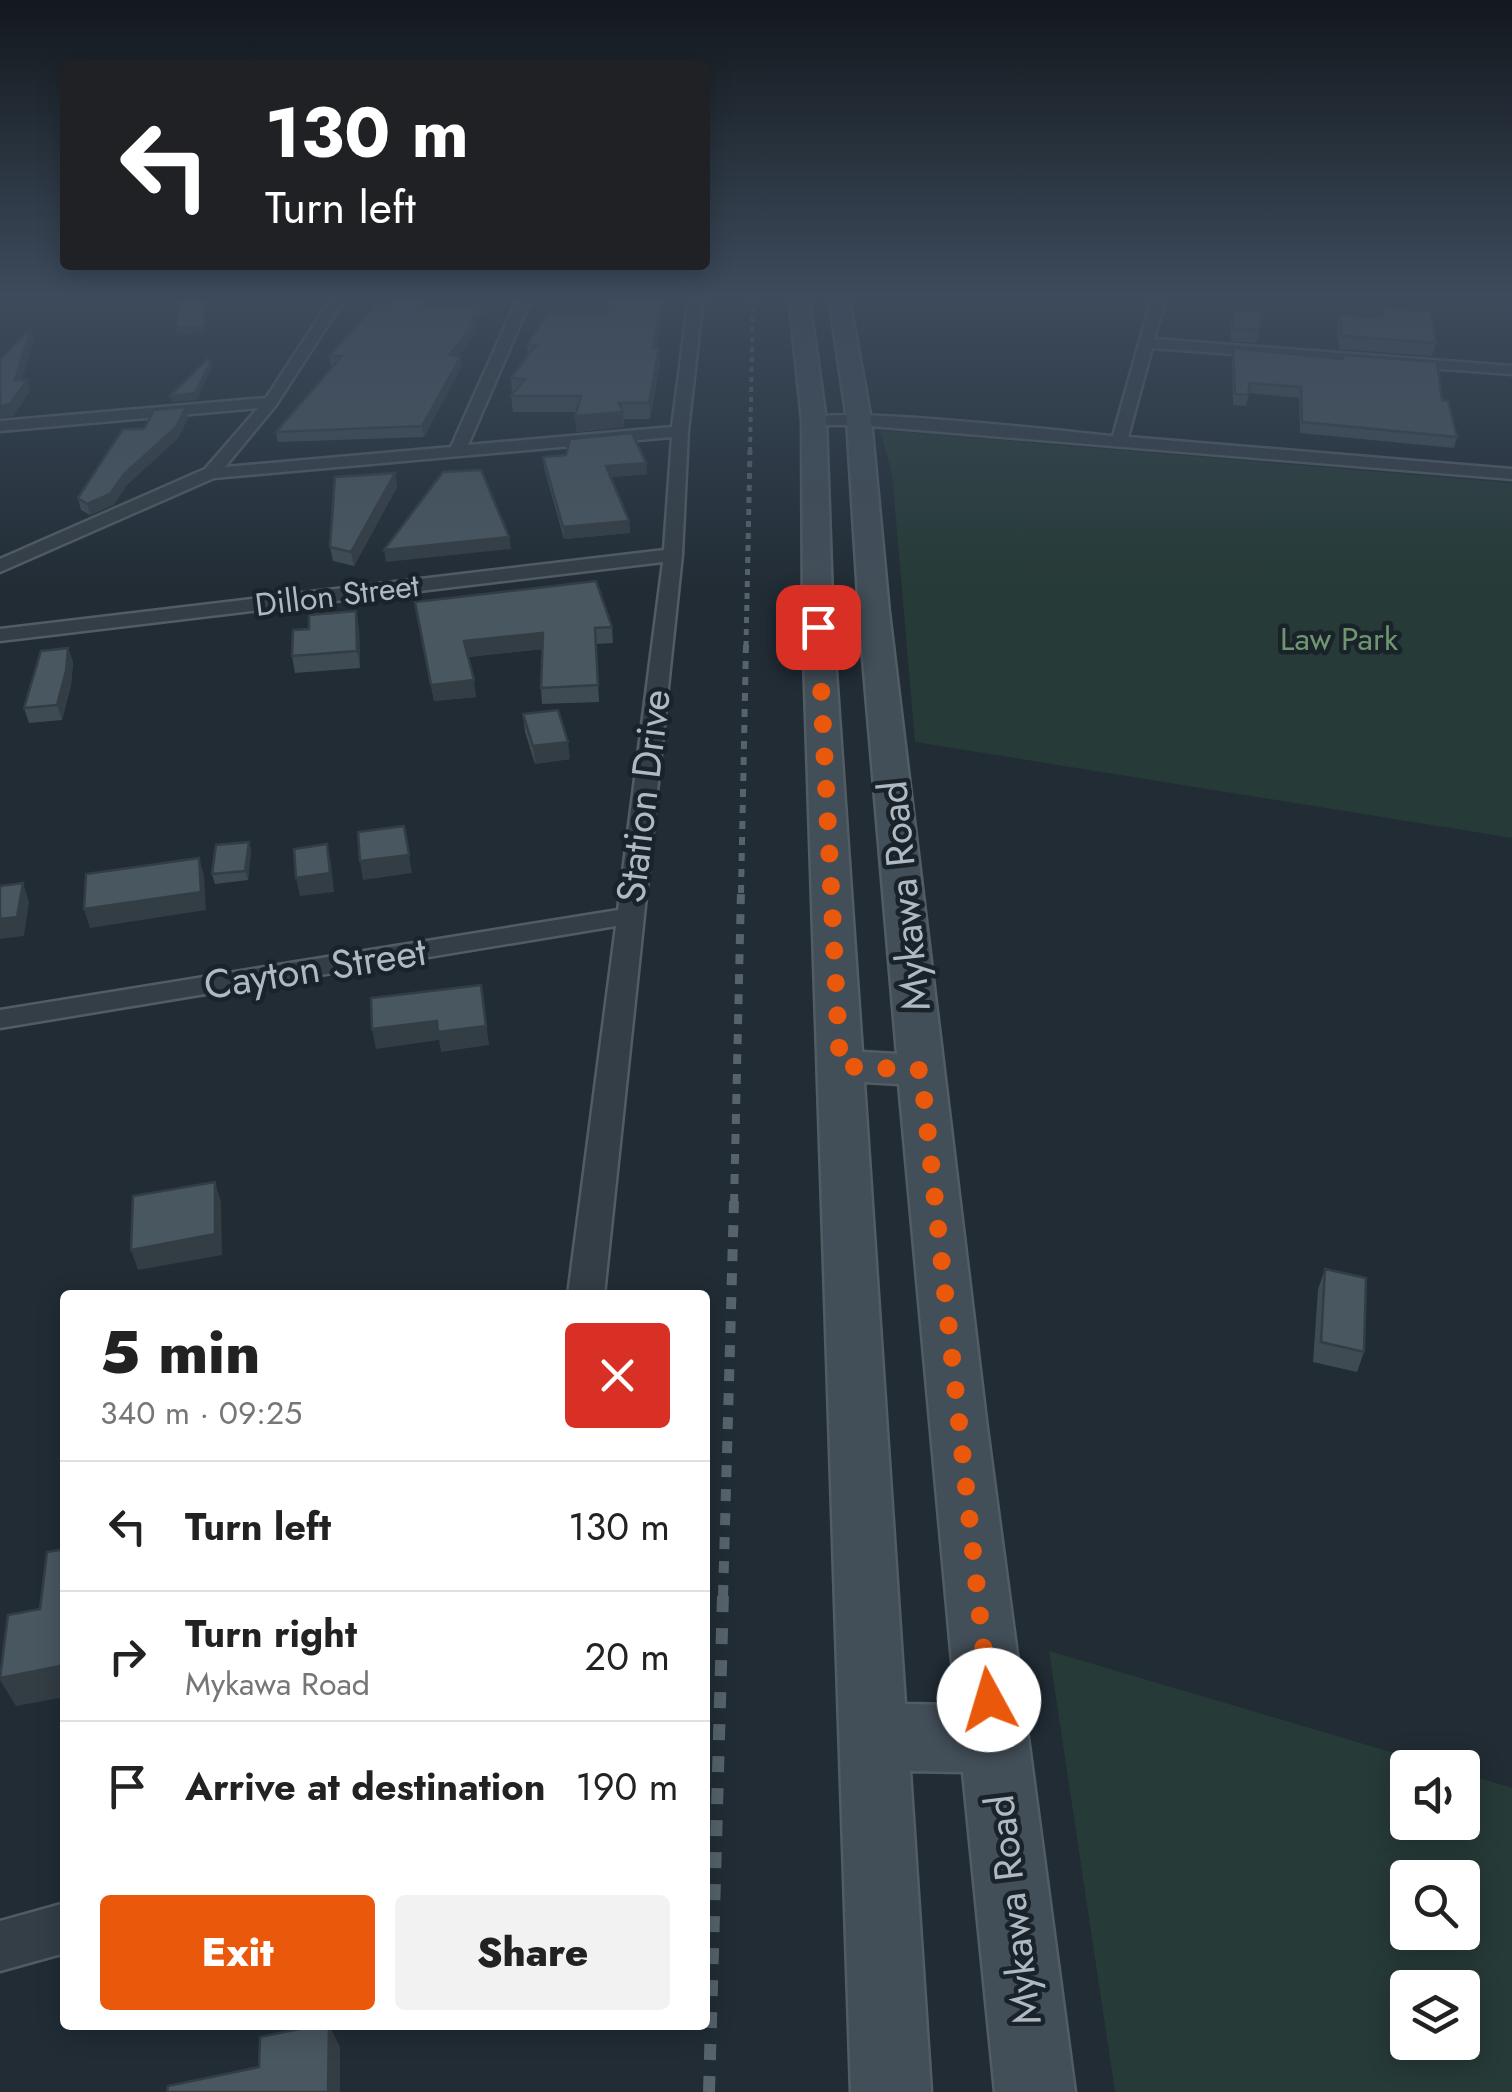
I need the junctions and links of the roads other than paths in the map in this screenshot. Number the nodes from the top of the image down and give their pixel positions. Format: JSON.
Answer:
{"nodes":[{"id":1,"x":276,"y":395,"type":"edge"},
{"id":2,"x":483,"y":395,"type":"edge"},
{"id":3,"x":684,"y":395,"type":"edge"},
{"id":4,"x":828,"y":395,"type":"edge"},
{"id":5,"x":836,"y":395,"type":"edge"},
{"id":6,"x":1132,"y":395,"type":"edge"},
{"id":7,"x":271,"y":402,"type":"junction"},
{"id":8,"x":836,"y":420,"type":"junction"},
{"id":9,"x":0,"y":426,"type":"edge"},
{"id":10,"x":680,"y":431,"type":"junction"},
{"id":11,"x":1120,"y":442,"type":"junction"},
{"id":12,"x":458,"y":452,"type":"junction"},
{"id":13,"x":210,"y":473,"type":"junction"},
{"id":14,"x":1512,"y":474,"type":"edge"},
{"id":15,"x":673,"y":555,"type":"junction"},
{"id":16,"x":843,"y":556,"type":"junction"},
{"id":17,"x":0,"y":566,"type":"edge"},
{"id":18,"x":0,"y":634,"type":"edge"},
{"id":19,"x":629,"y":916,"type":"junction"},
{"id":20,"x":0,"y":1020,"type":"edge"},
{"id":21,"x":840,"y":1066,"type":"junction"},
{"id":22,"x":921,"y":1070,"type":"junction"},
{"id":23,"x":587,"y":1290,"type":"edge"},
{"id":24,"x":871,"y":1736,"type":"junction"},
{"id":25,"x":994,"y":1739,"type":"junction"},
{"id":26,"x":60,"y":1929,"type":"edge"},
{"id":27,"x":0,"y":1946,"type":"edge"},
{"id":28,"x":891,"y":2092,"type":"edge"},
{"id":29,"x":1035,"y":2092,"type":"edge"}],
"edges":[{"from":1,"to":7,"type":"street"},
{"from":2,"to":12,"type":"street"},
{"from":3,"to":10,"type":"street","name":"Station Drive"},
{"from":4,"to":8,"type":"main road","name":"Mykawa Road"},
{"from":5,"to":8,"type":"main road","name":"Mykawa Road"},
{"from":6,"to":11,"type":"street"},
{"from":7,"to":9,"type":"street"},
{"from":7,"to":13,"type":"street"},
{"from":8,"to":11,"type":"street"},
{"from":8,"to":16,"type":"main road","name":"Mykawa Road"},
{"from":10,"to":12,"type":"street"},
{"from":10,"to":15,"type":"street","name":"Station Drive"},
{"from":11,"to":14,"type":"street"},
{"from":12,"to":13,"type":"street"},
{"from":13,"to":17,"type":"street"},
{"from":15,"to":18,"type":"street","name":"Dillon Street"},
{"from":15,"to":19,"type":"street","name":"Station Drive"},
{"from":16,"to":21,"type":"main road","name":"Mykawa Road"},
{"from":16,"to":22,"type":"main road","name":"Mykawa Road"},
{"from":19,"to":20,"type":"street","name":"Cayton Street"},
{"from":19,"to":23,"type":"street","name":"Station Drive"},
{"from":21,"to":22,"type":"main road"},
{"from":21,"to":24,"type":"main road","name":"Mykawa Road"},
{"from":22,"to":25,"type":"main road","name":"Mykawa Road"},
{"from":24,"to":25,"type":"main road"},
{"from":24,"to":28,"type":"main road","name":"Mykawa Road"},
{"from":25,"to":29,"type":"main road","name":"Mykawa Road"},
{"from":26,"to":27,"type":"street"}]}
